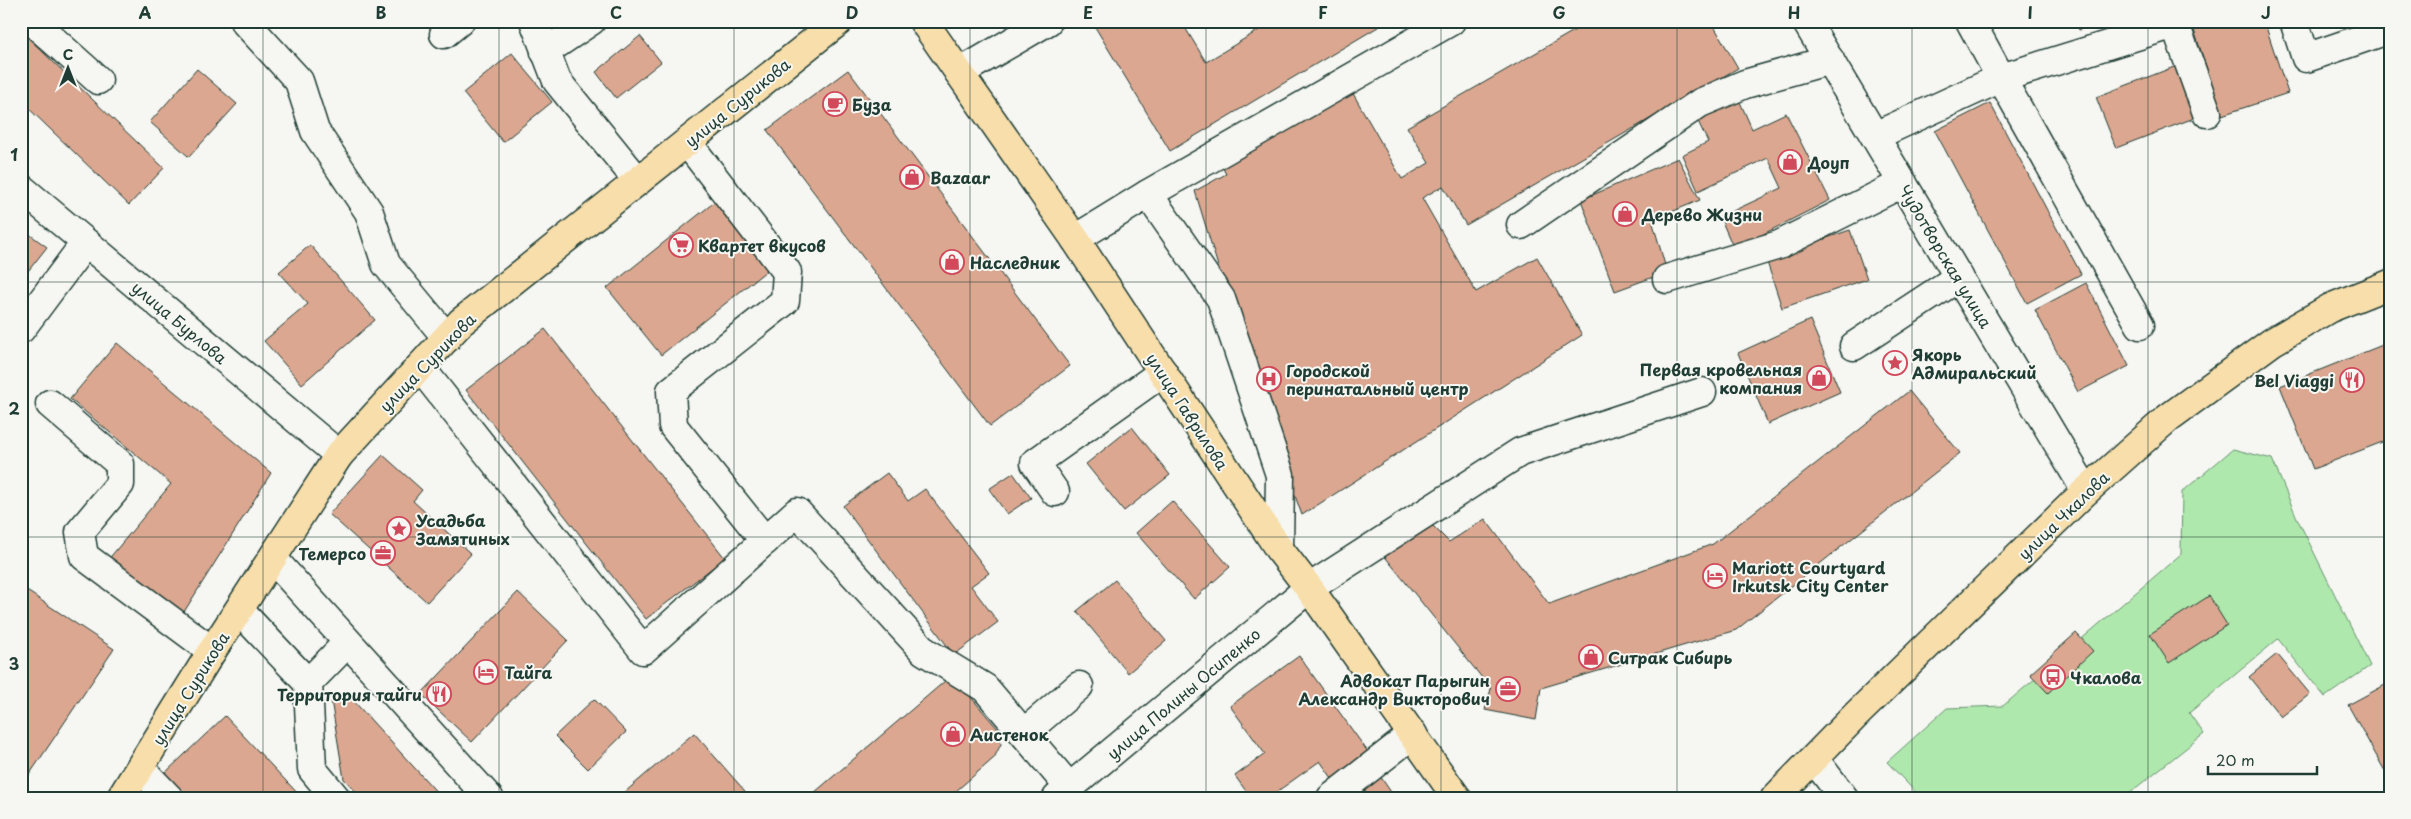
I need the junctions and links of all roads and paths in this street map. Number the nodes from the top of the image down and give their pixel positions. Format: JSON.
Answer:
{"nodes":[{"id":1,"x":32,"y":21,"type":"edge"},
{"id":2,"x":244,"y":21,"type":"edge"},
{"id":3,"x":534,"y":21,"type":"edge"},
{"id":4,"x":591,"y":21,"type":"edge"},
{"id":5,"x":839,"y":21,"type":"edge"},
{"id":6,"x":923,"y":21,"type":"edge"},
{"id":7,"x":1048,"y":21,"type":"edge"},
{"id":8,"x":1451,"y":21,"type":"edge"},
{"id":9,"x":1806,"y":21,"type":"edge"},
{"id":10,"x":1970,"y":21,"type":"edge"},
{"id":11,"x":2294,"y":21,"type":"edge"},
{"id":12,"x":2174,"y":23,"type":"edge"},
{"id":13,"x":2390,"y":29,"type":"edge"},
{"id":14,"x":546,"y":52,"type":"junction"},
{"id":15,"x":1830,"y":60,"type":"junction"},
{"id":16,"x":959,"y":73,"type":"junction"},
{"id":17,"x":2001,"y":78,"type":"junction"},
{"id":18,"x":98,"y":80,"type":"dead end"},
{"id":19,"x":2207,"y":113,"type":"dead end"},
{"id":20,"x":1875,"y":136,"type":"junction"},
{"id":21,"x":686,"y":142,"type":"junction"},
{"id":22,"x":638,"y":181,"type":"junction"},
{"id":23,"x":1903,"y":183,"type":"junction"},
{"id":24,"x":21,"y":188,"type":"edge"},
{"id":25,"x":1148,"y":194,"type":"junction"},
{"id":26,"x":1521,"y":225,"type":"dead end"},
{"id":27,"x":1075,"y":239,"type":"junction"},
{"id":28,"x":77,"y":254,"type":"dead end"},
{"id":29,"x":1959,"y":277,"type":"junction"},
{"id":30,"x":1667,"y":278,"type":"dead end"},
{"id":31,"x":2390,"y":284,"type":"edge"},
{"id":32,"x":2140,"y":324,"type":"dead end"},
{"id":33,"x":21,"y":329,"type":"edge"},
{"id":34,"x":447,"y":338,"type":"junction"},
{"id":35,"x":1854,"y":346,"type":"dead end"},
{"id":36,"x":420,"y":367,"type":"junction"},
{"id":37,"x":1163,"y":372,"type":"junction"},
{"id":38,"x":1702,"y":392,"type":"dead end"},
{"id":39,"x":50,"y":404,"type":"dead end"},
{"id":40,"x":340,"y":455,"type":"junction"},
{"id":41,"x":2086,"y":491,"type":"junction"},
{"id":42,"x":1055,"y":492,"type":"dead end"},
{"id":43,"x":764,"y":541,"type":"junction"},
{"id":44,"x":1279,"y":549,"type":"junction"},
{"id":45,"x":273,"y":559,"type":"junction"},
{"id":46,"x":1309,"y":588,"type":"junction"},
{"id":47,"x":239,"y":610,"type":"junction"},
{"id":48,"x":347,"y":643,"type":"junction"},
{"id":49,"x":212,"y":651,"type":"junction"},
{"id":50,"x":308,"y":683,"type":"junction"},
{"id":51,"x":1079,"y":686,"type":"dead end"},
{"id":52,"x":1024,"y":732,"type":"junction"},
{"id":53,"x":1413,"y":734,"type":"junction"},
{"id":54,"x":1814,"y":759,"type":"junction"},
{"id":55,"x":140,"y":768,"type":"junction"},
{"id":56,"x":1063,"y":792,"type":"edge"},
{"id":57,"x":121,"y":798,"type":"edge"},
{"id":58,"x":169,"y":798,"type":"edge"},
{"id":59,"x":336,"y":798,"type":"edge"},
{"id":60,"x":489,"y":798,"type":"edge"},
{"id":61,"x":1331,"y":798,"type":"edge"},
{"id":62,"x":1457,"y":798,"type":"edge"},
{"id":63,"x":1775,"y":798,"type":"edge"},
{"id":64,"x":1844,"y":798,"type":"edge"}],
"edges":[{"from":1,"to":18,"type":"street"},
{"from":2,"to":34,"type":"street"},
{"from":3,"to":14,"type":"street"},
{"from":4,"to":14,"type":"street"},
{"from":5,"to":21,"type":"main road","name":"улица Сурикова"},
{"from":6,"to":16,"type":"main road","name":"улица Гаврилова"},
{"from":7,"to":16,"type":"street"},
{"from":8,"to":25,"type":"street"},
{"from":9,"to":15,"type":"street","name":"Чудотворская улица"},
{"from":10,"to":17,"type":"street"},
{"from":11,"to":13,"type":"street"},
{"from":12,"to":17,"type":"street"},
{"from":12,"to":19,"type":"street"},
{"from":14,"to":22,"type":"street"},
{"from":15,"to":20,"type":"street","name":"Чудотворская улица"},
{"from":15,"to":26,"type":"street"},
{"from":16,"to":27,"type":"main road","name":"улица Гаврилова"},
{"from":17,"to":20,"type":"street"},
{"from":17,"to":32,"type":"street"},
{"from":20,"to":23,"type":"street","name":"Чудотворская улица"},
{"from":21,"to":22,"type":"main road","name":"улица Сурикова"},
{"from":21,"to":43,"type":"street"},
{"from":22,"to":34,"type":"main road","name":"улица Сурикова"},
{"from":23,"to":29,"type":"street","name":"Чудотворская улица"},
{"from":23,"to":30,"type":"street"},
{"from":24,"to":40,"type":"street","name":"улица Бурлова"},
{"from":25,"to":27,"type":"street"},
{"from":25,"to":44,"type":"street"},
{"from":27,"to":37,"type":"main road","name":"улица Гаврилова"},
{"from":28,"to":33,"type":"street"},
{"from":29,"to":35,"type":"street"},
{"from":29,"to":41,"type":"street","name":"Чудотворская улица"},
{"from":31,"to":41,"type":"main road","name":"улица Чкалова"},
{"from":34,"to":36,"type":"main road","name":"улица Сурикова"},
{"from":36,"to":40,"type":"main road","name":"улица Сурикова"},
{"from":36,"to":43,"type":"street"},
{"from":37,"to":42,"type":"street"},
{"from":37,"to":44,"type":"main road","name":"улица Гаврилова"},
{"from":38,"to":46,"type":"street","name":"улица Полины Осипенко"},
{"from":39,"to":49,"type":"street"},
{"from":40,"to":45,"type":"main road","name":"улица Сурикова"},
{"from":41,"to":54,"type":"main road","name":"улица Чкалова"},
{"from":43,"to":52,"type":"street"},
{"from":44,"to":46,"type":"main road","name":"улица Гаврилова"},
{"from":45,"to":47,"type":"main road","name":"улица Сурикова"},
{"from":45,"to":48,"type":"street"},
{"from":46,"to":53,"type":"main road","name":"улица Гаврилова"},
{"from":46,"to":56,"type":"street","name":"улица Полины Осипенко"},
{"from":47,"to":49,"type":"main road","name":"улица Сурикова"},
{"from":47,"to":50,"type":"street"},
{"from":48,"to":50,"type":"street"},
{"from":48,"to":60,"type":"street"},
{"from":49,"to":55,"type":"main road","name":"улица Сурикова"},
{"from":50,"to":59,"type":"street"},
{"from":51,"to":52,"type":"street"},
{"from":52,"to":56,"type":"street"},
{"from":53,"to":61,"type":"street"},
{"from":53,"to":62,"type":"main road","name":"улица Гаврилова"},
{"from":54,"to":63,"type":"main road","name":"улица Чкалова"},
{"from":54,"to":64,"type":"street"},
{"from":55,"to":57,"type":"main road","name":"улица Сурикова"},
{"from":55,"to":58,"type":"street"}]}
